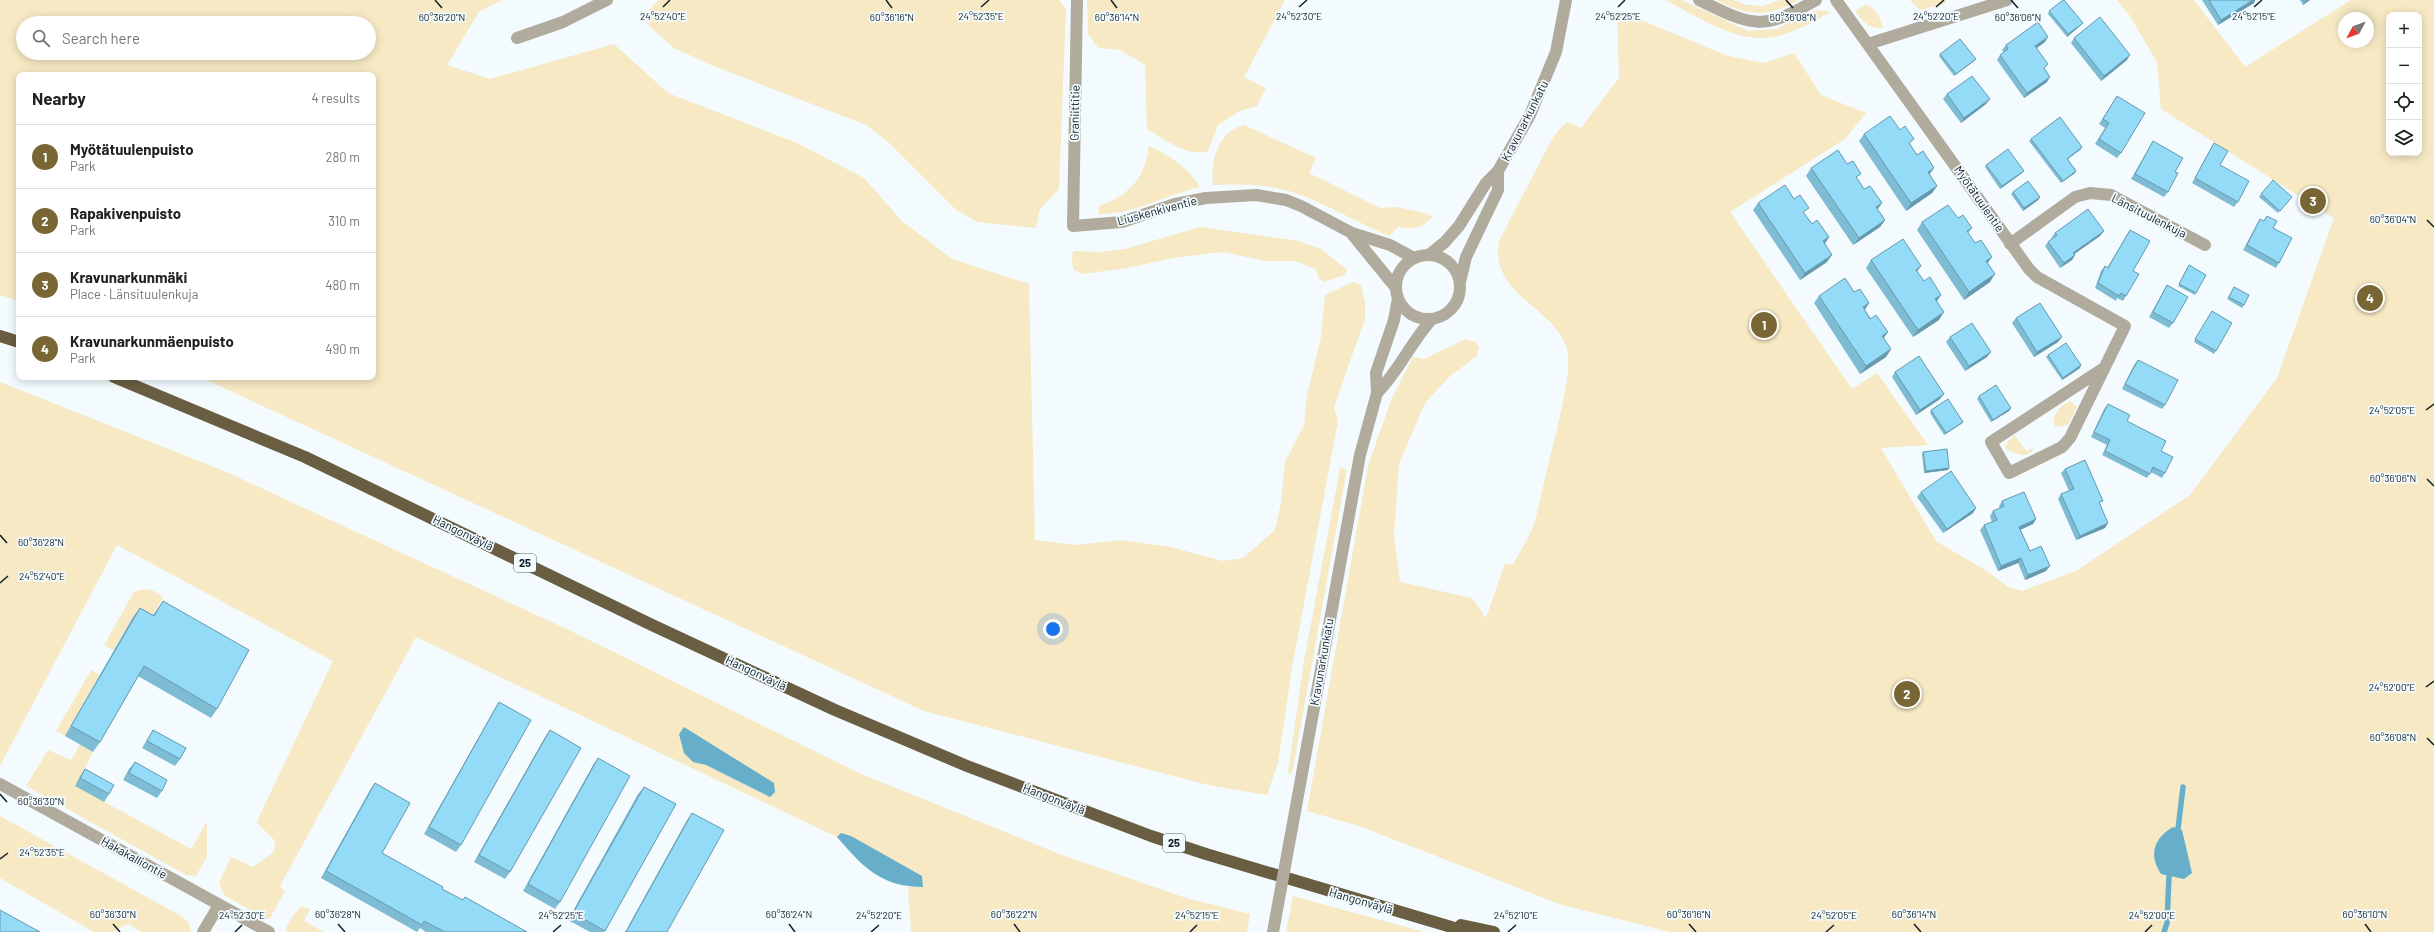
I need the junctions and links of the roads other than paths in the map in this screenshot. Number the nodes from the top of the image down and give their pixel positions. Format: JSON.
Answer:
{"nodes":[{"id":1,"x":607,"y":0,"type":"edge"},
{"id":2,"x":1077,"y":0,"type":"edge"},
{"id":3,"x":1566,"y":0,"type":"edge"},
{"id":4,"x":1699,"y":0,"type":"edge"},
{"id":5,"x":1816,"y":0,"type":"edge"},
{"id":6,"x":1836,"y":0,"type":"edge"},
{"id":7,"x":2007,"y":0,"type":"edge"},
{"id":8,"x":517,"y":38,"type":"dead end"},
{"id":9,"x":1868,"y":44,"type":"junction"},
{"id":10,"x":1498,"y":171,"type":"junction"},
{"id":11,"x":1073,"y":226,"type":"joint"},
{"id":12,"x":1352,"y":233,"type":"junction"},
{"id":13,"x":2010,"y":244,"type":"junction"},
{"id":14,"x":2205,"y":245,"type":"dead end"},
{"id":15,"x":1430,"y":255,"type":"junction"},
{"id":16,"x":1414,"y":258,"type":"junction"},
{"id":17,"x":1460,"y":282,"type":"junction"},
{"id":18,"x":1397,"y":293,"type":"junction"},
{"id":19,"x":1432,"y":319,"type":"junction"},
{"id":20,"x":0,"y":336,"type":"edge"},
{"id":21,"x":16,"y":341,"type":"edge"},
{"id":22,"x":2104,"y":368,"type":"junction"},
{"id":23,"x":121,"y":380,"type":"edge"},
{"id":24,"x":1377,"y":393,"type":"junction"},
{"id":25,"x":0,"y":784,"type":"edge"},
{"id":26,"x":219,"y":905,"type":"junction"},
{"id":27,"x":1418,"y":917,"type":"junction"},
{"id":28,"x":203,"y":932,"type":"edge"},
{"id":29,"x":269,"y":932,"type":"edge"},
{"id":30,"x":1273,"y":932,"type":"edge"},
{"id":31,"x":1468,"y":932,"type":"edge"},
{"id":32,"x":1494,"y":932,"type":"edge"}],
"edges":[{"from":1,"to":8,"type":"street"},
{"from":2,"to":11,"type":"street","name":"Graniittitie"},
{"from":3,"to":10,"type":"street","name":"Kravunarkunkatu"},
{"from":4,"to":5,"type":"street"},
{"from":6,"to":9,"type":"street","name":"Myötätuulentie"},
{"from":7,"to":9,"type":"street"},
{"from":9,"to":13,"type":"street","name":"Myötätuulentie"},
{"from":10,"to":15,"type":"street","name":"Kravunarkunkatu"},
{"from":10,"to":17,"type":"street","name":"Kravunarkunkatu"},
{"from":11,"to":12,"type":"street","name":"Liuskenkiventie"},
{"from":12,"to":16,"type":"street","name":"Liuskenkiventie"},
{"from":12,"to":18,"type":"street","name":"Liuskenkiventie"},
{"from":13,"to":14,"type":"street","name":"Länsituulenkuja"},
{"from":13,"to":22,"type":"street","name":"Myötätuulentie"},
{"from":15,"to":16,"type":"street"},
{"from":15,"to":17,"type":"street"},
{"from":16,"to":18,"type":"street"},
{"from":17,"to":19,"type":"street"},
{"from":18,"to":19,"type":"street"},
{"from":18,"to":24,"type":"street","name":"Kravunarkunkatu"},
{"from":19,"to":24,"type":"street","name":"Kravunarkunkatu"},
{"from":20,"to":21,"type":"highway"},
{"from":22,"to":22,"type":"street","name":"Myötätuulentie"},
{"from":23,"to":27,"type":"highway","name":"Hangonväylä","number":"25"},
{"from":24,"to":30,"type":"street","name":"Kravunarkunkatu","bridge":true},
{"from":25,"to":26,"type":"street","name":"Hakakalliontie"},
{"from":26,"to":28,"type":"street"},
{"from":26,"to":29,"type":"street","name":"Hakakalliontie"},
{"from":27,"to":31,"type":"highway","name":"Hangonväylä","number":"25"},
{"from":27,"to":32,"type":"highway","name":"Hangonväylä","number":"25"}]}
